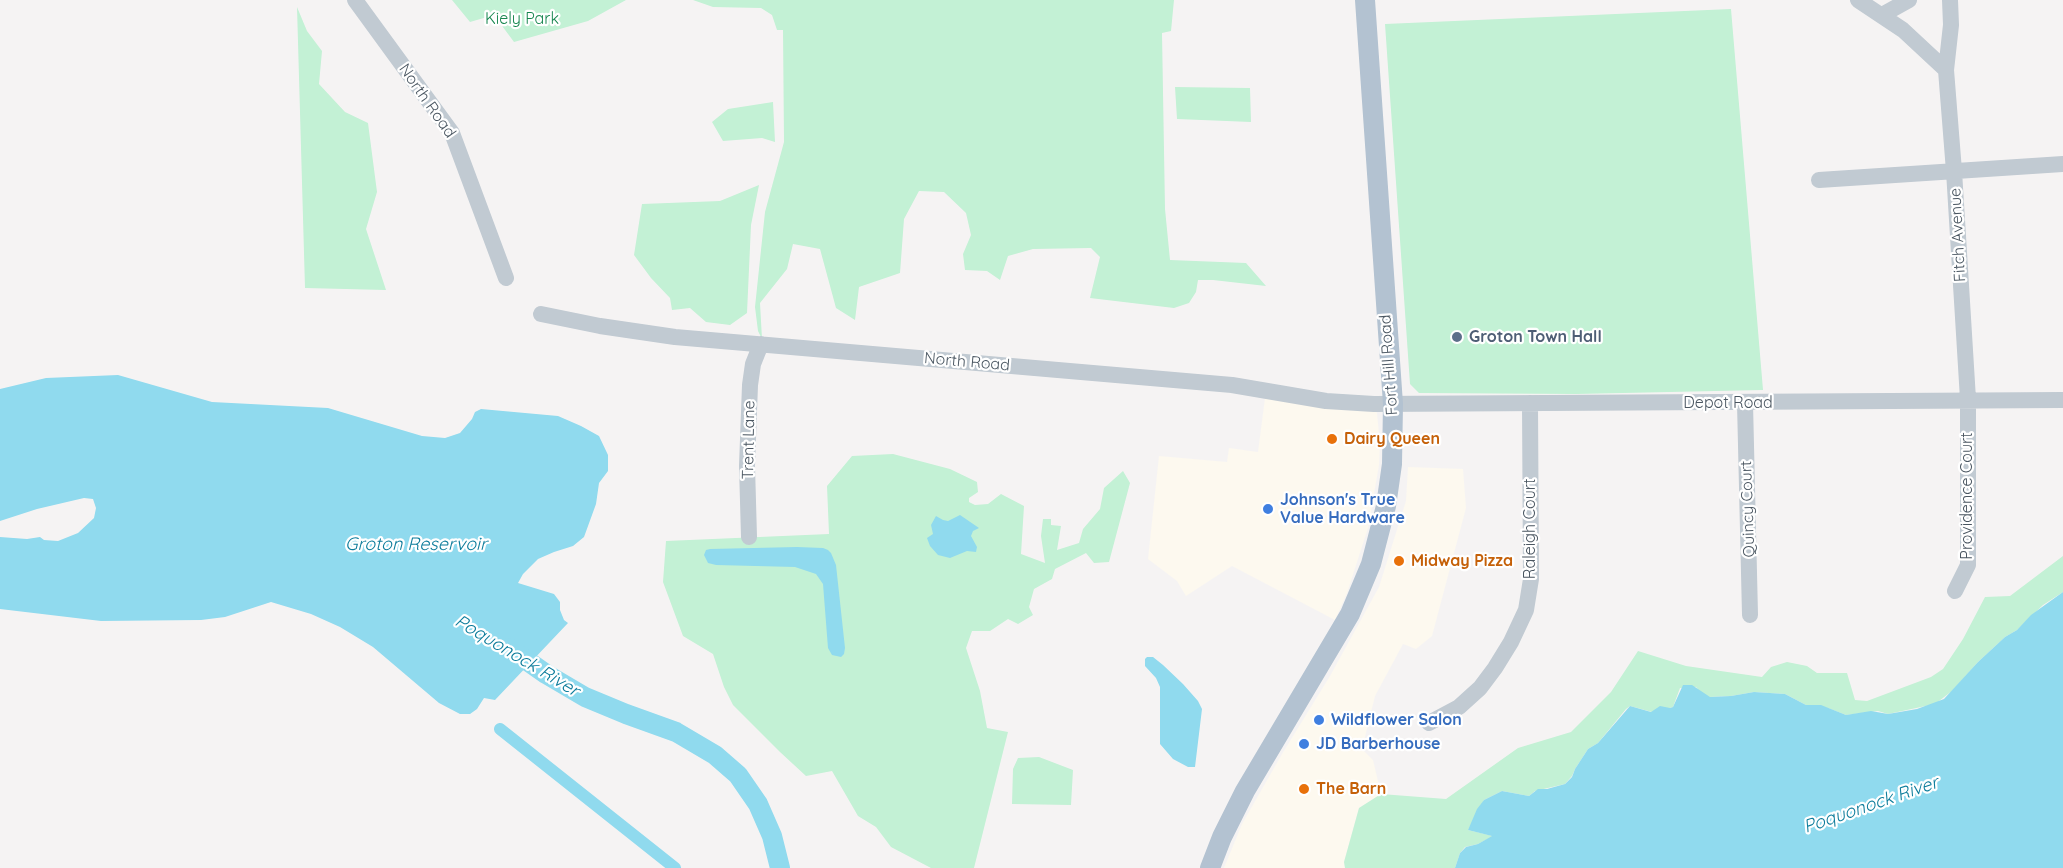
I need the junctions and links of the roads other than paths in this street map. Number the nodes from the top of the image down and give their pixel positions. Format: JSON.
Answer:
{"nodes":[{"id":1,"x":355,"y":0,"type":"edge"},
{"id":2,"x":1365,"y":0,"type":"edge"},
{"id":3,"x":1857,"y":0,"type":"edge"},
{"id":4,"x":1909,"y":0,"type":"edge"},
{"id":5,"x":1950,"y":0,"type":"edge"},
{"id":6,"x":1882,"y":15,"type":"junction"},
{"id":7,"x":1946,"y":70,"type":"junction"},
{"id":8,"x":2063,"y":164,"type":"edge"},
{"id":9,"x":1954,"y":171,"type":"junction"},
{"id":10,"x":1819,"y":180,"type":"dead end"},
{"id":11,"x":506,"y":278,"type":"dead end"},
{"id":12,"x":541,"y":314,"type":"dead end"},
{"id":13,"x":761,"y":344,"type":"junction"},
{"id":14,"x":1968,"y":399,"type":"junction"},
{"id":15,"x":2063,"y":400,"type":"edge"},
{"id":16,"x":1530,"y":403,"type":"junction"},
{"id":17,"x":1745,"y":403,"type":"junction"},
{"id":18,"x":1392,"y":404,"type":"junction"},
{"id":19,"x":749,"y":537,"type":"dead end"},
{"id":20,"x":1955,"y":591,"type":"dead end"},
{"id":21,"x":1750,"y":615,"type":"dead end"},
{"id":22,"x":1429,"y":723,"type":"dead end"},
{"id":23,"x":1210,"y":868,"type":"edge"}],
"edges":[{"from":1,"to":11,"type":"street","name":"North Road"},
{"from":2,"to":18,"type":"main road","name":"Fort Hill Road"},
{"from":3,"to":6,"type":"street"},
{"from":4,"to":6,"type":"street"},
{"from":5,"to":7,"type":"street","name":"Fitch Avenue"},
{"from":6,"to":7,"type":"street"},
{"from":7,"to":9,"type":"street","name":"Fitch Avenue"},
{"from":8,"to":9,"type":"street"},
{"from":9,"to":10,"type":"street"},
{"from":9,"to":14,"type":"street","name":"Fitch Avenue"},
{"from":12,"to":13,"type":"street","name":"North Road"},
{"from":13,"to":18,"type":"street","name":"North Road"},
{"from":13,"to":19,"type":"street","name":"Trent Lane"},
{"from":14,"to":15,"type":"street","name":"Depot Road"},
{"from":14,"to":17,"type":"street","name":"Depot Road"},
{"from":14,"to":20,"type":"street","name":"Providence Court"},
{"from":16,"to":17,"type":"street","name":"Depot Road"},
{"from":16,"to":18,"type":"street","name":"Depot Road"},
{"from":16,"to":22,"type":"street","name":"Raleigh Court"},
{"from":17,"to":21,"type":"street","name":"Quincy Court"},
{"from":18,"to":23,"type":"main road","name":"Fort Hill Road"}]}
